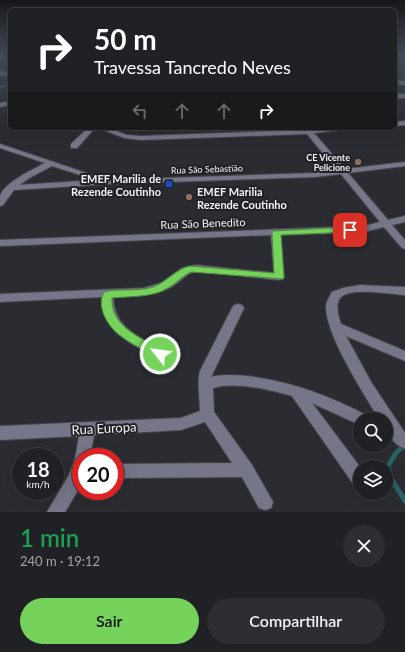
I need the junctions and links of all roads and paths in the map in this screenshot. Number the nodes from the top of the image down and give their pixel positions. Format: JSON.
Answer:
{"nodes":[{"id":1,"x":90,"y":130,"type":"edge"},
{"id":2,"x":107,"y":130,"type":"edge"},
{"id":3,"x":308,"y":130,"type":"edge"},
{"id":4,"x":0,"y":146,"type":"edge"},
{"id":5,"x":74,"y":146,"type":"dead end"},
{"id":6,"x":50,"y":164,"type":"junction"},
{"id":7,"x":405,"y":164,"type":"edge"},
{"id":8,"x":343,"y":172,"type":"junction"},
{"id":9,"x":109,"y":182,"type":"junction"},
{"id":10,"x":10,"y":188,"type":"junction"},
{"id":11,"x":1,"y":199,"type":"edge"},
{"id":12,"x":405,"y":219,"type":"edge"},
{"id":13,"x":386,"y":224,"type":"junction"},
{"id":14,"x":276,"y":233,"type":"junction"},
{"id":15,"x":0,"y":243,"type":"edge"},
{"id":16,"x":405,"y":246,"type":"edge"},
{"id":17,"x":405,"y":291,"type":"edge"},
{"id":18,"x":107,"y":294,"type":"junction"},
{"id":19,"x":0,"y":298,"type":"edge"},
{"id":20,"x":238,"y":308,"type":"dead end"},
{"id":21,"x":335,"y":326,"type":"junction"},
{"id":22,"x":160,"y":354,"type":"dead end"},
{"id":23,"x":405,"y":356,"type":"edge"},
{"id":24,"x":206,"y":385,"type":"junction"},
{"id":25,"x":295,"y":390,"type":"junction"},
{"id":26,"x":207,"y":414,"type":"junction"},
{"id":27,"x":353,"y":415,"type":"edge"},
{"id":28,"x":88,"y":428,"type":"junction"},
{"id":29,"x":0,"y":433,"type":"edge"},
{"id":30,"x":396,"y":436,"type":"edge"},
{"id":31,"x":84,"y":448,"type":"edge"},
{"id":32,"x":246,"y":470,"type":"junction"},
{"id":33,"x":353,"y":470,"type":"edge"},
{"id":34,"x":124,"y":472,"type":"edge"},
{"id":35,"x":72,"y":486,"type":"edge"},
{"id":36,"x":265,"y":502,"type":"dead end"},
{"id":37,"x":55,"y":512,"type":"edge"}],
"edges":[{"from":1,"to":5,"type":"street"},
{"from":2,"to":3,"type":"street"},
{"from":3,"to":8,"type":"street"},
{"from":4,"to":6,"type":"street"},
{"from":6,"to":9,"type":"street"},
{"from":6,"to":10,"type":"street"},
{"from":7,"to":8,"type":"street","name":"Rua São Sebastião"},
{"from":8,"to":9,"type":"street","name":"Rua São Sebastião"},
{"from":8,"to":13,"type":"street"},
{"from":9,"to":10,"type":"street","name":"Rua São Sebastião"},
{"from":10,"to":11,"type":"street"},
{"from":12,"to":13,"type":"street","name":"Rua São Benedito"},
{"from":13,"to":14,"type":"street","name":"Rua São Benedito"},
{"from":13,"to":16,"type":"street"},
{"from":14,"to":15,"type":"street","name":"Rua São Benedito"},
{"from":14,"to":18,"type":"street"},
{"from":17,"to":21,"type":"street"},
{"from":18,"to":19,"type":"street"},
{"from":18,"to":22,"type":"street"},
{"from":20,"to":24,"type":"street"},
{"from":21,"to":23,"type":"street"},
{"from":21,"to":30,"type":"street"},
{"from":24,"to":25,"type":"street"},
{"from":24,"to":26,"type":"street"},
{"from":25,"to":27,"type":"street"},
{"from":25,"to":33,"type":"street"},
{"from":26,"to":28,"type":"street","name":"Rua Europa"},
{"from":26,"to":32,"type":"street"},
{"from":28,"to":29,"type":"street","name":"Rua Europa"},
{"from":28,"to":31,"type":"street"},
{"from":32,"to":34,"type":"street"},
{"from":32,"to":36,"type":"street"},
{"from":35,"to":37,"type":"street"}]}
